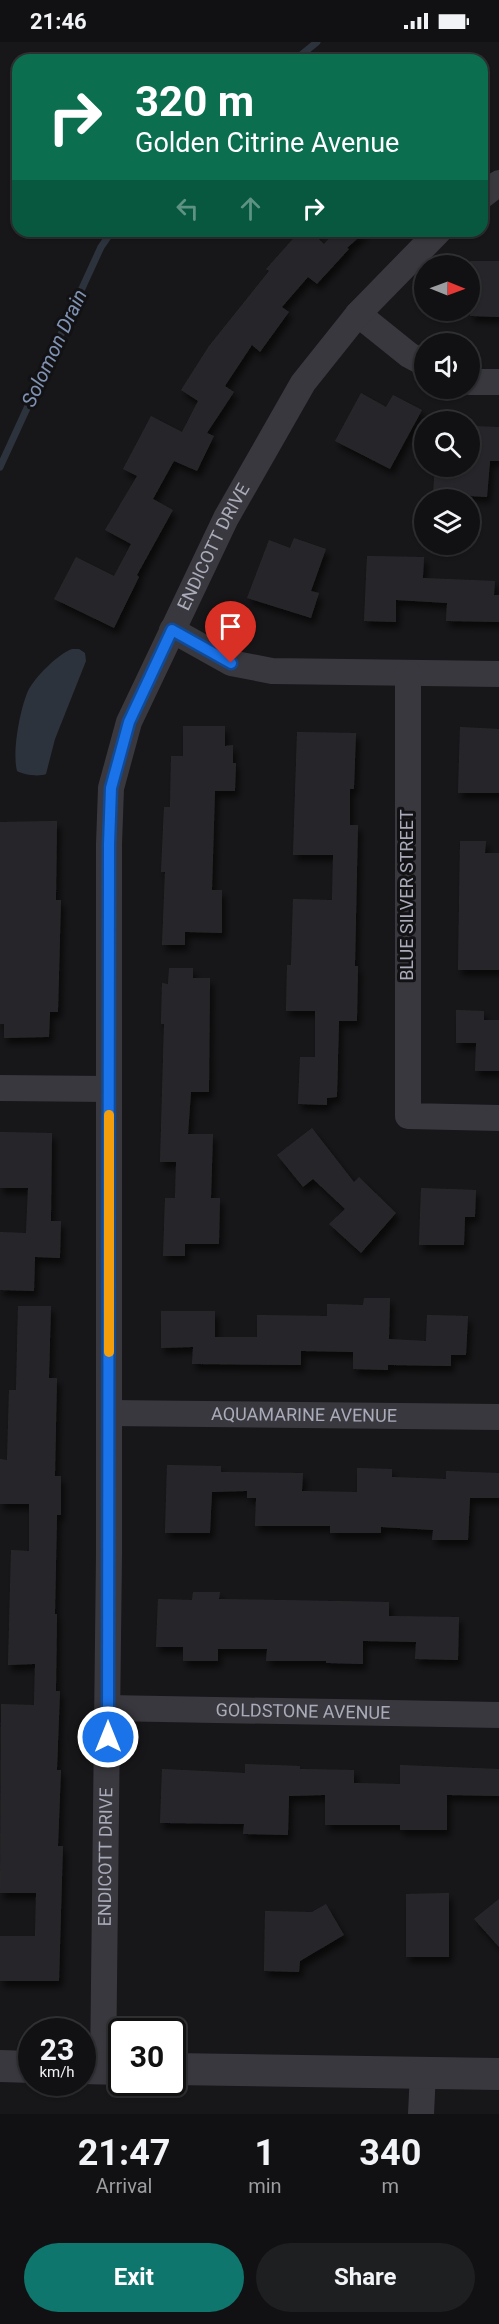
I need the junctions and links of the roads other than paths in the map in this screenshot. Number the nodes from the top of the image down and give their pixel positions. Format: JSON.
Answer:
{"nodes":[{"id":1,"x":434,"y":237,"type":"edge"},
{"id":2,"x":358,"y":314,"type":"junction"},
{"id":3,"x":414,"y":358,"type":"edge"},
{"id":4,"x":480,"y":382,"type":"edge"},
{"id":5,"x":499,"y":382,"type":"edge"},
{"id":6,"x":172,"y":630,"type":"junction"},
{"id":7,"x":408,"y":673,"type":"junction"},
{"id":8,"x":499,"y":674,"type":"edge"},
{"id":9,"x":0,"y":1088,"type":"edge"},
{"id":10,"x":109,"y":1089,"type":"junction"},
{"id":11,"x":499,"y":1118,"type":"edge"},
{"id":12,"x":109,"y":1413,"type":"junction"},
{"id":13,"x":499,"y":1417,"type":"edge"},
{"id":14,"x":108,"y":1708,"type":"junction"},
{"id":15,"x":499,"y":1715,"type":"edge"},
{"id":16,"x":0,"y":2066,"type":"edge"},
{"id":17,"x":18,"y":2067,"type":"edge"},
{"id":18,"x":102,"y":2068,"type":"edge"},
{"id":19,"x":186,"y":2069,"type":"edge"},
{"id":20,"x":423,"y":2072,"type":"junction"},
{"id":21,"x":499,"y":2074,"type":"edge"},
{"id":22,"x":422,"y":2114,"type":"edge"}],
"edges":[{"from":1,"to":2,"type":"street","name":"ENDICOTT DRIVE"},
{"from":2,"to":3,"type":"street"},
{"from":2,"to":6,"type":"street","name":"ENDICOTT DRIVE"},
{"from":4,"to":5,"type":"street"},
{"from":6,"to":7,"type":"street"},
{"from":6,"to":10,"type":"street","name":"ENDICOTT DRIVE"},
{"from":7,"to":8,"type":"street"},
{"from":7,"to":11,"type":"street","name":"BLUE SILVER STREET"},
{"from":9,"to":10,"type":"street"},
{"from":10,"to":12,"type":"street","name":"ENDICOTT DRIVE"},
{"from":12,"to":13,"type":"street","name":"AQUAMARINE AVENUE"},
{"from":12,"to":14,"type":"street","name":"ENDICOTT DRIVE"},
{"from":14,"to":15,"type":"street","name":"GOLDSTONE AVENUE"},
{"from":14,"to":18,"type":"street","name":"ENDICOTT DRIVE"},
{"from":16,"to":17,"type":"street"},
{"from":19,"to":20,"type":"street"},
{"from":20,"to":21,"type":"street"},
{"from":20,"to":22,"type":"street"}]}
